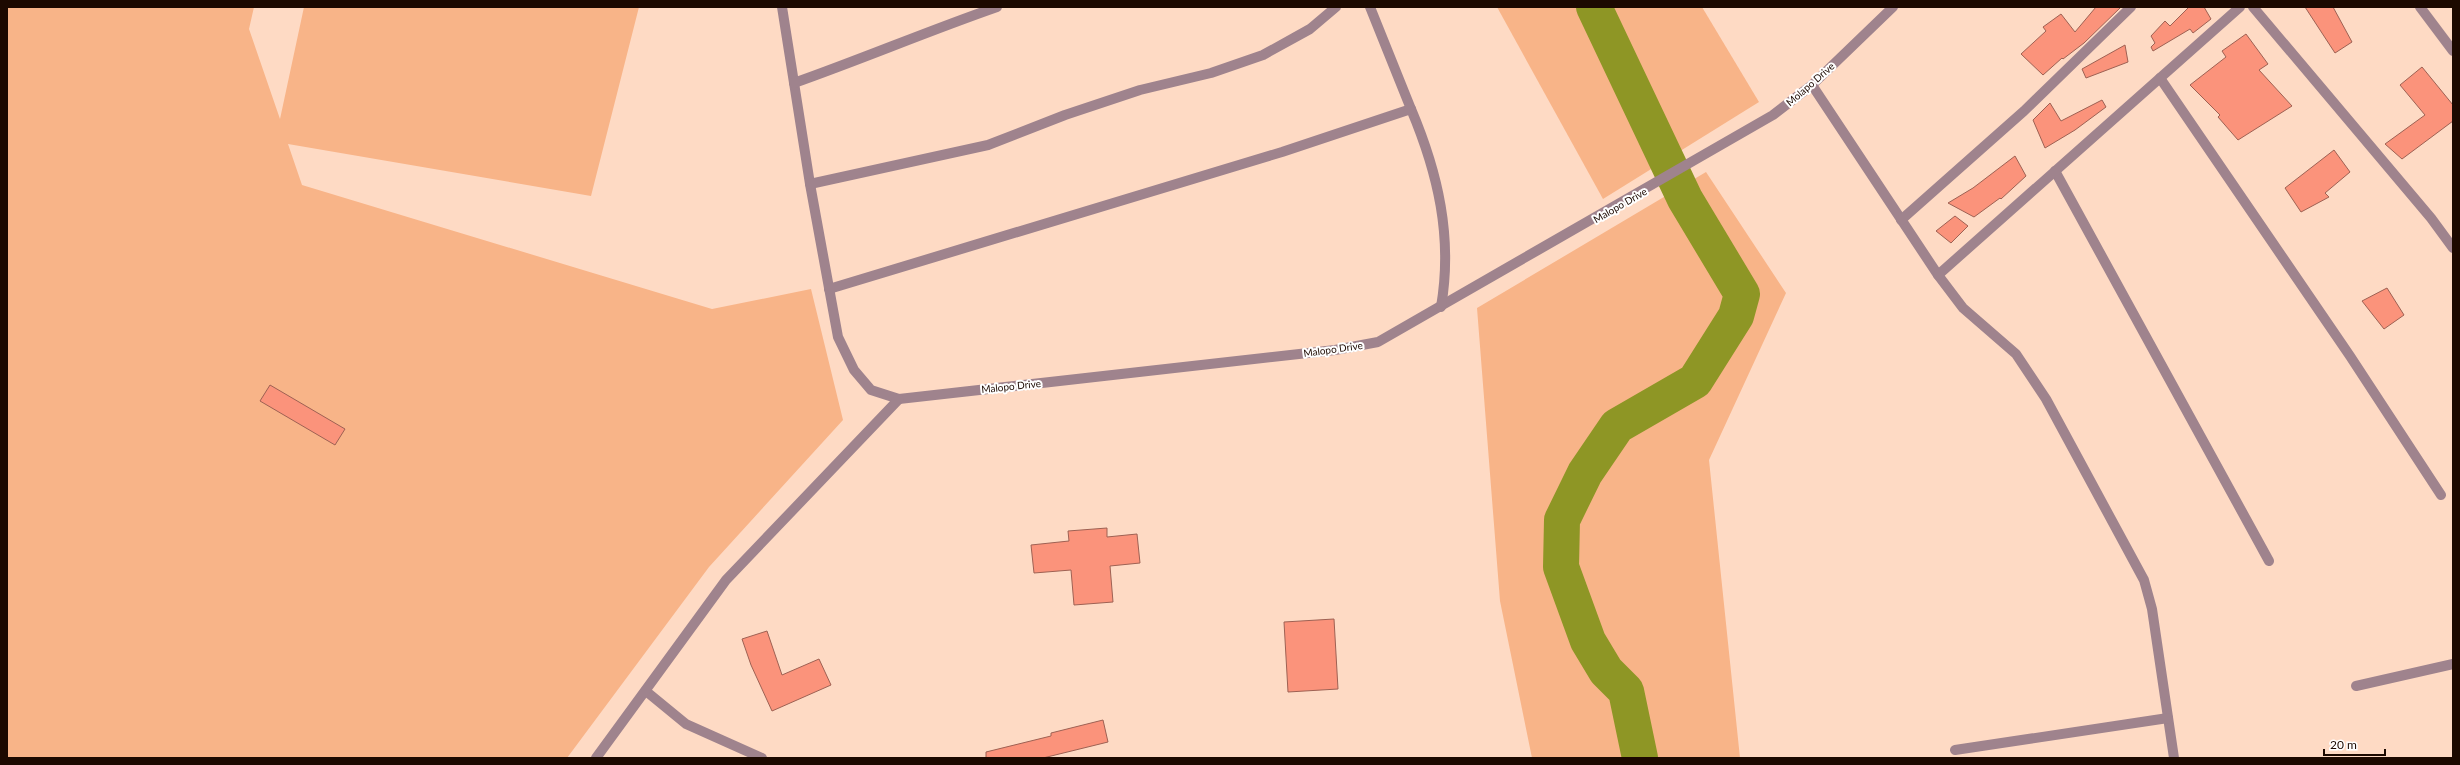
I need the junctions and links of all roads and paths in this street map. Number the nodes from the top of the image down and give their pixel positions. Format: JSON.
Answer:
{"nodes":[{"id":1,"x":782,"y":7,"type":"edge"},
{"id":2,"x":997,"y":7,"type":"edge"},
{"id":3,"x":1336,"y":7,"type":"edge"},
{"id":4,"x":1370,"y":7,"type":"edge"},
{"id":5,"x":1892,"y":7,"type":"edge"},
{"id":6,"x":2131,"y":7,"type":"edge"},
{"id":7,"x":2240,"y":7,"type":"edge"},
{"id":8,"x":2253,"y":7,"type":"edge"},
{"id":9,"x":2420,"y":7,"type":"edge"},
{"id":10,"x":2453,"y":51,"type":"edge"},
{"id":11,"x":2160,"y":78,"type":"junction"},
{"id":12,"x":794,"y":83,"type":"junction"},
{"id":13,"x":1812,"y":85,"type":"junction"},
{"id":14,"x":1411,"y":109,"type":"junction"},
{"id":15,"x":1718,"y":148,"type":"joint"},
{"id":16,"x":2055,"y":171,"type":"junction"},
{"id":17,"x":810,"y":184,"type":"junction"},
{"id":18,"x":1900,"y":220,"type":"junction"},
{"id":19,"x":2453,"y":248,"type":"edge"},
{"id":20,"x":1938,"y":275,"type":"junction"},
{"id":21,"x":829,"y":289,"type":"junction"},
{"id":22,"x":1441,"y":307,"type":"junction"},
{"id":23,"x":899,"y":399,"type":"junction"},
{"id":24,"x":2441,"y":495,"type":"dead end"},
{"id":25,"x":2269,"y":561,"type":"dead end"},
{"id":26,"x":2453,"y":664,"type":"edge"},
{"id":27,"x":2356,"y":686,"type":"dead end"},
{"id":28,"x":647,"y":692,"type":"junction"},
{"id":29,"x":2168,"y":718,"type":"junction"},
{"id":30,"x":1955,"y":750,"type":"dead end"},
{"id":31,"x":596,"y":758,"type":"edge"},
{"id":32,"x":762,"y":758,"type":"edge"},
{"id":33,"x":2174,"y":758,"type":"edge"}],
"edges":[{"from":1,"to":12,"type":"street"},
{"from":2,"to":12,"type":"street"},
{"from":3,"to":17,"type":"street"},
{"from":4,"to":14,"type":"street"},
{"from":5,"to":13,"type":"street","name":"Molapo Drive"},
{"from":6,"to":18,"type":"street"},
{"from":7,"to":11,"type":"street"},
{"from":8,"to":19,"type":"street"},
{"from":9,"to":10,"type":"street"},
{"from":11,"to":16,"type":"street"},
{"from":11,"to":24,"type":"street"},
{"from":12,"to":17,"type":"street"},
{"from":13,"to":15,"type":"street","name":"Molapo Drive"},
{"from":13,"to":18,"type":"street"},
{"from":14,"to":21,"type":"street"},
{"from":14,"to":22,"type":"street"},
{"from":15,"to":22,"type":"street","name":"Malopo Drive"},
{"from":16,"to":20,"type":"street"},
{"from":16,"to":25,"type":"street"},
{"from":17,"to":21,"type":"street"},
{"from":18,"to":20,"type":"street"},
{"from":20,"to":29,"type":"street"},
{"from":21,"to":23,"type":"street"},
{"from":22,"to":23,"type":"street","name":"Malopo Drive"},
{"from":23,"to":28,"type":"street"},
{"from":26,"to":27,"type":"street"},
{"from":28,"to":31,"type":"street"},
{"from":28,"to":32,"type":"street"},
{"from":29,"to":30,"type":"street"},
{"from":29,"to":33,"type":"street"}]}
